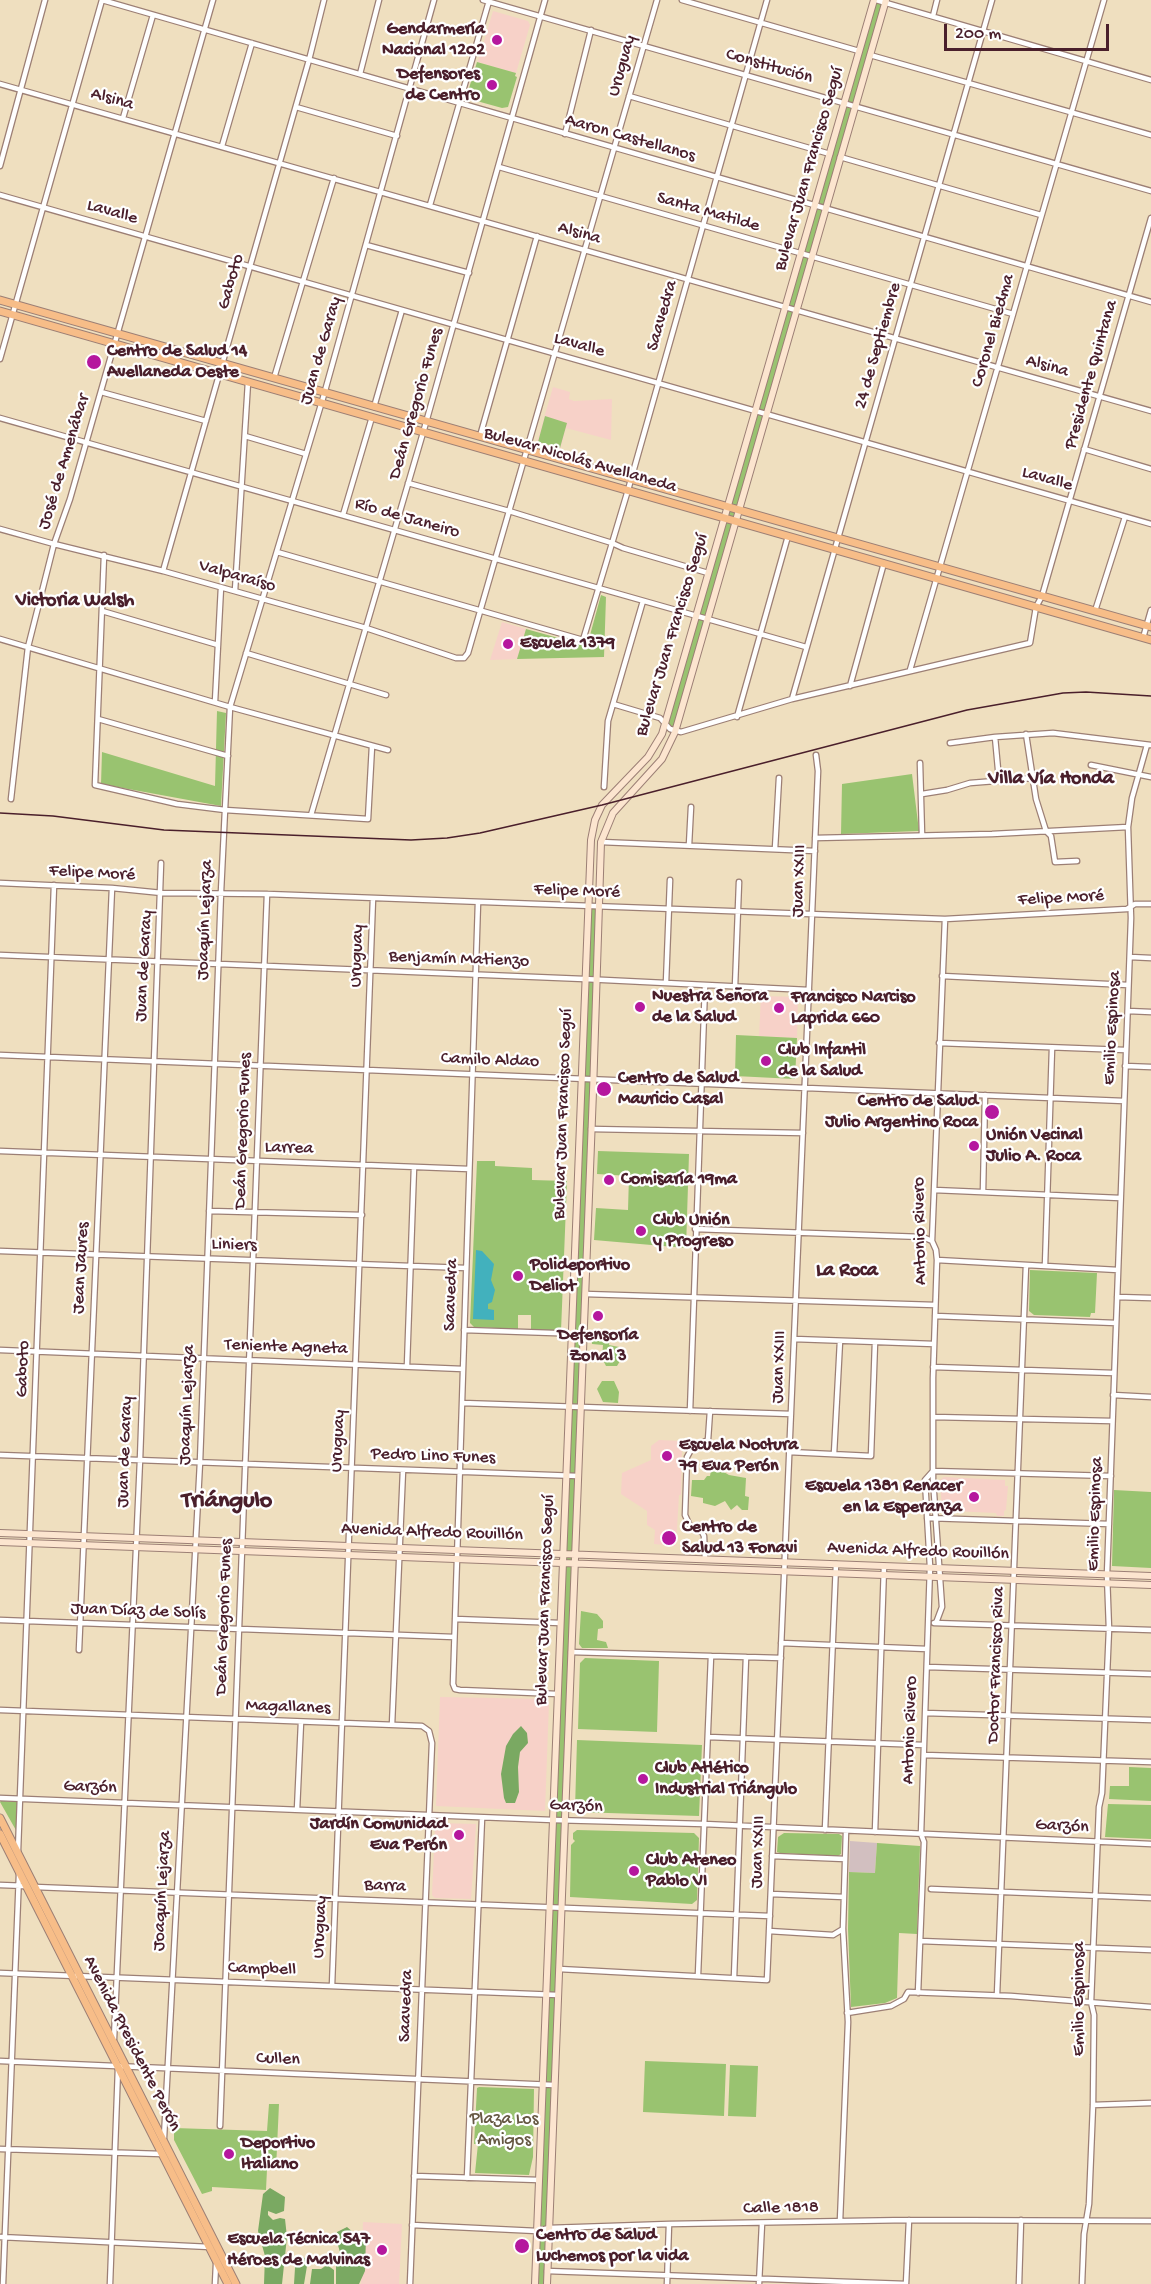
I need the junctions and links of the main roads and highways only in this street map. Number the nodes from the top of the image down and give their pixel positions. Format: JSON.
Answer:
{"nodes":[{"id":1,"x":875,"y":0,"type":"edge"},
{"id":2,"x":885,"y":1,"type":"edge"},
{"id":3,"x":0,"y":300,"type":"edge"},
{"id":4,"x":0,"y":311,"type":"edge"},
{"id":5,"x":728,"y":507,"type":"junction"},
{"id":6,"x":739,"y":510,"type":"junction"},
{"id":7,"x":725,"y":518,"type":"junction"},
{"id":8,"x":736,"y":521,"type":"junction"},
{"id":9,"x":1149,"y":627,"type":"edge"},
{"id":10,"x":1147,"y":639,"type":"edge"},
{"id":11,"x":0,"y":1533,"type":"edge"},
{"id":12,"x":0,"y":1542,"type":"edge"},
{"id":13,"x":563,"y":1552,"type":"junction"},
{"id":14,"x":575,"y":1553,"type":"junction"},
{"id":15,"x":563,"y":1562,"type":"junction"},
{"id":16,"x":575,"y":1562,"type":"junction"},
{"id":17,"x":1151,"y":1576,"type":"edge"},
{"id":18,"x":1151,"y":1585,"type":"edge"},
{"id":19,"x":0,"y":1818,"type":"edge"},
{"id":20,"x":0,"y":1834,"type":"edge"},
{"id":21,"x":166,"y":2154,"type":"junction"},
{"id":22,"x":213,"y":2248,"type":"junction"},
{"id":23,"x":228,"y":2284,"type":"edge"},
{"id":24,"x":236,"y":2284,"type":"edge"},
{"id":25,"x":535,"y":2284,"type":"edge"},
{"id":26,"x":547,"y":2284,"type":"edge"}],
"edges":[{"from":1,"to":5,"type":"main road","name":"Bulevar Juan Francisco Seguí"},
{"from":2,"to":6,"type":"main road","name":"Bulevar Juan Francisco Seguí"},
{"from":3,"to":5,"type":"main road","name":"Bulevar Nicolás Avellaneda"},
{"from":4,"to":7,"type":"main road","name":"Bulevar Nicolás Avellaneda"},
{"from":5,"to":6,"type":"main road","name":"Bulevar Nicolás Avellaneda"},
{"from":5,"to":7,"type":"main road","name":"Bulevar Juan Francisco Seguí"},
{"from":6,"to":8,"type":"main road","name":"Bulevar Juan Francisco Seguí"},
{"from":6,"to":9,"type":"main road","name":"Bulevar Nicolás Avellaneda"},
{"from":7,"to":8,"type":"main road","name":"Bulevar Nicolás Avellaneda"},
{"from":7,"to":13,"type":"main road","name":"Bulevar Juan Francisco Seguí"},
{"from":8,"to":10,"type":"main road","name":"Bulevar Nicolás Avellaneda"},
{"from":8,"to":14,"type":"main road","name":"Bulevar Juan Francisco Seguí"},
{"from":11,"to":13,"type":"main road","name":"Avenida Alfredo Rouillón"},
{"from":12,"to":15,"type":"main road","name":"Avenida Alfredo Rouillón"},
{"from":13,"to":14,"type":"main road","name":"Avenida Alfredo Rouillón"},
{"from":13,"to":15,"type":"main road","name":"Bulevar Juan Francisco Seguí"},
{"from":14,"to":16,"type":"main road","name":"Bulevar Juan Francisco Seguí"},
{"from":14,"to":17,"type":"main road","name":"Avenida Alfredo Rouillón"},
{"from":15,"to":16,"type":"main road","name":"Avenida Alfredo Rouillón"},
{"from":15,"to":25,"type":"main road","name":"Bulevar Juan Francisco Seguí"},
{"from":16,"to":18,"type":"main road","name":"Avenida Alfredo Rouillón"},
{"from":16,"to":26,"type":"main road","name":"Bulevar Juan Francisco Seguí"},
{"from":19,"to":21,"type":"main road","name":"Avenida Presidente Perón"},
{"from":20,"to":21,"type":"main road","name":"Avenida Presidente Perón"},
{"from":21,"to":22,"type":"main road","name":"Avenida Presidente Perón"},
{"from":22,"to":23,"type":"main road","name":"Avenida Presidente Perón"},
{"from":22,"to":24,"type":"main road","name":"Avenida Presidente Perón"}]}
